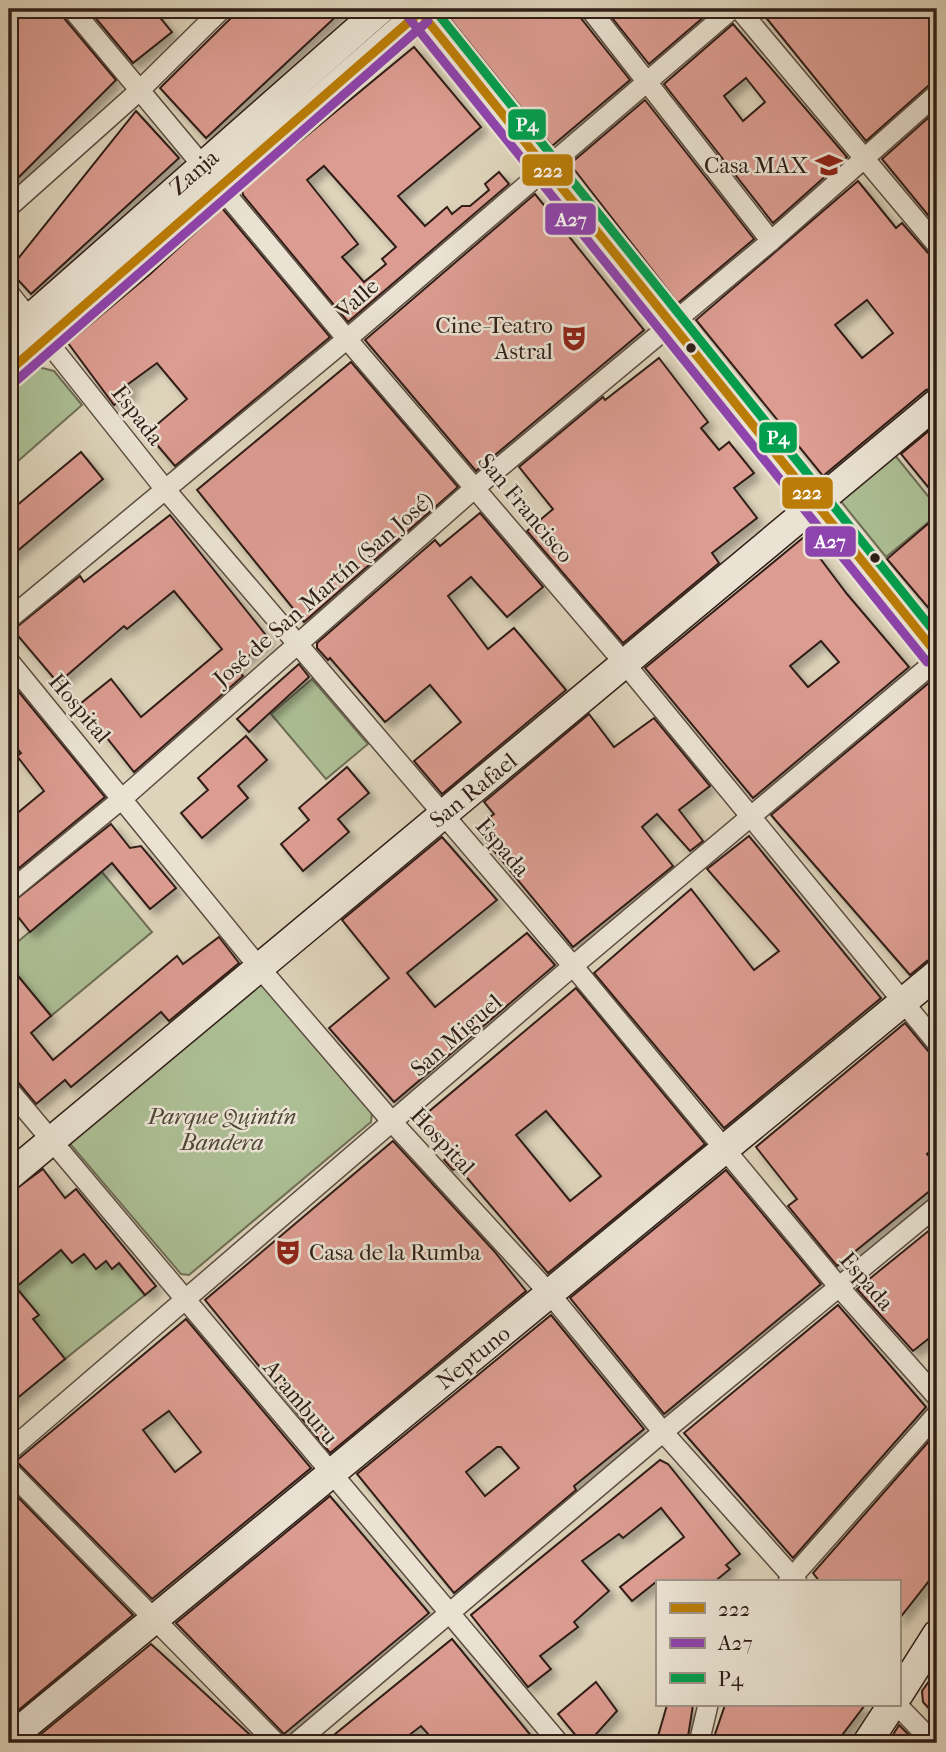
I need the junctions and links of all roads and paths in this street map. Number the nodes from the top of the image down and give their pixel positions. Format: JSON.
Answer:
{"nodes":[{"id":1,"x":72,"y":9,"type":"edge"},
{"id":2,"x":222,"y":9,"type":"edge"},
{"id":3,"x":381,"y":9,"type":"edge"},
{"id":4,"x":590,"y":9,"type":"edge"},
{"id":5,"x":732,"y":9,"type":"edge"},
{"id":6,"x":739,"y":9,"type":"edge"},
{"id":7,"x":421,"y":10,"type":"edge"},
{"id":8,"x":648,"y":83,"type":"junction"},
{"id":9,"x":139,"y":91,"type":"junction"},
{"id":10,"x":937,"y":94,"type":"edge"},
{"id":11,"x":864,"y":158,"type":"junction"},
{"id":12,"x":545,"y":169,"type":"junction"},
{"id":13,"x":212,"y":175,"type":"junction"},
{"id":14,"x":9,"y":207,"type":"edge"},
{"id":15,"x":771,"y":241,"type":"junction"},
{"id":16,"x":937,"y":245,"type":"edge"},
{"id":17,"x":9,"y":293,"type":"edge"},
{"id":18,"x":670,"y":323,"type":"junction"},
{"id":19,"x":28,"y":331,"type":"edge"},
{"id":20,"x":347,"y":339,"type":"junction"},
{"id":21,"x":9,"y":371,"type":"edge"},
{"id":22,"x":937,"y":404,"type":"edge"},
{"id":23,"x":476,"y":487,"type":"junction"},
{"id":24,"x":164,"y":488,"type":"junction"},
{"id":25,"x":815,"y":504,"type":"junction"},
{"id":26,"x":9,"y":620,"type":"edge"},
{"id":27,"x":297,"y":645,"type":"junction"},
{"id":28,"x":937,"y":654,"type":"edge"},
{"id":29,"x":937,"y":660,"type":"edge"},
{"id":30,"x":9,"y":662,"type":"edge"},
{"id":31,"x":626,"y":665,"type":"junction"},
{"id":32,"x":123,"y":798,"type":"junction"},
{"id":33,"x":443,"y":815,"type":"junction"},
{"id":34,"x":751,"y":820,"type":"junction"},
{"id":35,"x":9,"y":891,"type":"edge"},
{"id":36,"x":258,"y":966,"type":"junction"},
{"id":37,"x":573,"y":966,"type":"junction"},
{"id":38,"x":937,"y":974,"type":"edge"},
{"id":39,"x":902,"y":1002,"type":"junction"},
{"id":40,"x":937,"y":1043,"type":"edge"},
{"id":41,"x":9,"y":1090,"type":"edge"},
{"id":42,"x":393,"y":1123,"type":"junction"},
{"id":43,"x":51,"y":1140,"type":"junction"},
{"id":44,"x":724,"y":1150,"type":"junction"},
{"id":45,"x":9,"y":1176,"type":"edge"},
{"id":46,"x":937,"y":1206,"type":"edge"},
{"id":47,"x":839,"y":1287,"type":"junction"},
{"id":48,"x":550,"y":1294,"type":"junction"},
{"id":49,"x":184,"y":1300,"type":"junction"},
{"id":50,"x":937,"y":1397,"type":"edge"},
{"id":51,"x":937,"y":1413,"type":"edge"},
{"id":52,"x":663,"y":1432,"type":"junction"},
{"id":53,"x":9,"y":1451,"type":"edge"},
{"id":54,"x":9,"y":1471,"type":"edge"},
{"id":55,"x":330,"y":1474,"type":"junction"},
{"id":56,"x":792,"y":1580,"type":"edge"},
{"id":57,"x":449,"y":1613,"type":"junction"},
{"id":58,"x":153,"y":1620,"type":"junction"},
{"id":59,"x":937,"y":1634,"type":"edge"},
{"id":60,"x":900,"y":1692,"type":"edge"},
{"id":61,"x":708,"y":1706,"type":"edge"},
{"id":62,"x":891,"y":1706,"type":"edge"},
{"id":63,"x":898,"y":1706,"type":"edge"},
{"id":64,"x":9,"y":1739,"type":"edge"},
{"id":65,"x":276,"y":1743,"type":"edge"},
{"id":66,"x":296,"y":1743,"type":"edge"},
{"id":67,"x":559,"y":1743,"type":"edge"},
{"id":68,"x":699,"y":1743,"type":"edge"},
{"id":69,"x":867,"y":1743,"type":"edge"},
{"id":70,"x":934,"y":1743,"type":"edge"}],
"edges":[{"from":1,"to":9,"type":"street","name":"San Francisco"},
{"from":2,"to":9,"type":"street"},
{"from":3,"to":13,"type":"street","name":"Zanja"},
{"from":4,"to":8,"type":"street"},
{"from":5,"to":8,"type":"street","name":"Valle"},
{"from":6,"to":11,"type":"street"},
{"from":7,"to":12,"type":"main road"},
{"from":7,"to":13,"type":"street","name":"Zanja"},
{"from":8,"to":12,"type":"street","name":"Valle"},
{"from":8,"to":15,"type":"street"},
{"from":9,"to":13,"type":"street","name":"San Francisco"},
{"from":9,"to":14,"type":"street"},
{"from":10,"to":11,"type":"street","name":"José de San Martín (San José)"},
{"from":11,"to":15,"type":"street","name":"José de San Martín (San José)"},
{"from":11,"to":16,"type":"street"},
{"from":12,"to":18,"type":"main road"},
{"from":12,"to":20,"type":"street","name":"Valle"},
{"from":13,"to":19,"type":"street","name":"Zanja"},
{"from":13,"to":20,"type":"street","name":"San Francisco"},
{"from":15,"to":18,"type":"street","name":"José de San Martín (San José)"},
{"from":17,"to":19,"type":"street","name":"Espada"},
{"from":18,"to":23,"type":"street","name":"José de San Martín (San José)"},
{"from":18,"to":25,"type":"main road"},
{"from":19,"to":21,"type":"street","name":"Zanja"},
{"from":19,"to":24,"type":"street","name":"Espada"},
{"from":20,"to":23,"type":"street","name":"San Francisco"},
{"from":20,"to":24,"type":"street","name":"Valle"},
{"from":22,"to":25,"type":"street","name":"San Rafael"},
{"from":23,"to":27,"type":"street","name":"José de San Martín (San José)"},
{"from":23,"to":31,"type":"street","name":"San Francisco"},
{"from":24,"to":26,"type":"street","name":"Valle"},
{"from":24,"to":27,"type":"street","name":"Espada"},
{"from":25,"to":28,"type":"main road"},
{"from":25,"to":31,"type":"street","name":"San Rafael"},
{"from":27,"to":32,"type":"street","name":"José de San Martín (San José)"},
{"from":27,"to":33,"type":"street","name":"Espada"},
{"from":29,"to":34,"type":"street","name":"San Miguel"},
{"from":30,"to":32,"type":"street","name":"Hospital"},
{"from":31,"to":33,"type":"street","name":"San Rafael"},
{"from":31,"to":34,"type":"street","name":"San Francisco"},
{"from":32,"to":35,"type":"street","name":"José de San Martín (San José)"},
{"from":32,"to":36,"type":"street","name":"Hospital"},
{"from":33,"to":36,"type":"street","name":"San Rafael"},
{"from":33,"to":37,"type":"street","name":"Espada"},
{"from":34,"to":37,"type":"street","name":"San Miguel"},
{"from":34,"to":39,"type":"street","name":"San Francisco"},
{"from":36,"to":42,"type":"street","name":"Hospital"},
{"from":36,"to":43,"type":"street","name":"San Rafael"},
{"from":37,"to":42,"type":"street","name":"San Miguel"},
{"from":37,"to":44,"type":"street","name":"Espada"},
{"from":38,"to":39,"type":"street","name":"Neptuno"},
{"from":39,"to":40,"type":"street","name":"San Francisco"},
{"from":39,"to":44,"type":"street","name":"Neptuno"},
{"from":41,"to":43,"type":"street","name":"Aramburu"},
{"from":42,"to":48,"type":"street","name":"Hospital"},
{"from":42,"to":49,"type":"street","name":"San Miguel"},
{"from":43,"to":45,"type":"street","name":"San Rafael"},
{"from":43,"to":49,"type":"street","name":"Aramburu"},
{"from":44,"to":47,"type":"street","name":"Espada"},
{"from":44,"to":48,"type":"street","name":"Neptuno"},
{"from":46,"to":47,"type":"street"},
{"from":47,"to":50,"type":"street","name":"Espada"},
{"from":47,"to":52,"type":"street"},
{"from":48,"to":52,"type":"street","name":"Hospital"},
{"from":48,"to":55,"type":"street","name":"Neptuno"},
{"from":49,"to":53,"type":"street","name":"San Miguel"},
{"from":49,"to":55,"type":"street","name":"Aramburu"},
{"from":51,"to":56,"type":"street"},
{"from":52,"to":56,"type":"street","name":"Hospital"},
{"from":52,"to":57,"type":"street"},
{"from":54,"to":58,"type":"street"},
{"from":55,"to":57,"type":"street","name":"Aramburu"},
{"from":55,"to":58,"type":"street","name":"Neptuno"},
{"from":57,"to":66,"type":"street"},
{"from":57,"to":67,"type":"street","name":"Aramburu"},
{"from":58,"to":64,"type":"street","name":"Neptuno"},
{"from":58,"to":65,"type":"street"},
{"from":59,"to":60,"type":"street"},
{"from":61,"to":68,"type":"street"},
{"from":62,"to":69,"type":"street"},
{"from":63,"to":70,"type":"street"}]}
